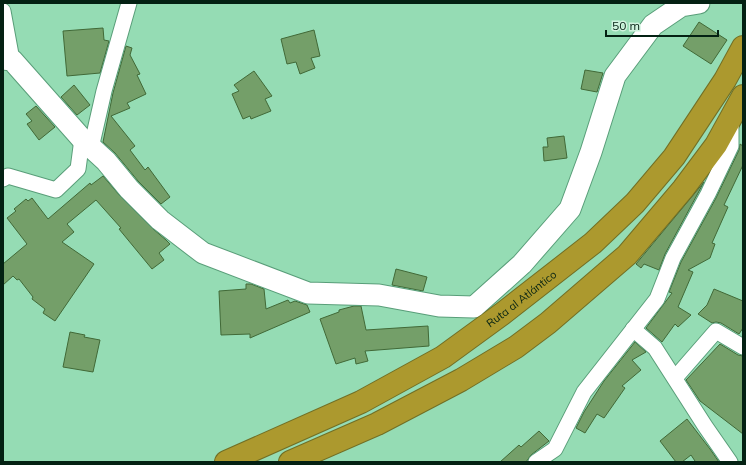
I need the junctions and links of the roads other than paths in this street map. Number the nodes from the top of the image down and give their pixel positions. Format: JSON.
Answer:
{"nodes":[{"id":1,"x":129,"y":3,"type":"edge"},
{"id":2,"x":699,"y":3,"type":"edge"},
{"id":3,"x":3,"y":11,"type":"edge"},
{"id":4,"x":743,"y":47,"type":"edge"},
{"id":5,"x":7,"y":59,"type":"edge"},
{"id":6,"x":743,"y":96,"type":"edge"},
{"id":7,"x":731,"y":120,"type":"junction"},
{"id":8,"x":87,"y":143,"type":"junction"},
{"id":9,"x":3,"y":179,"type":"edge"},
{"id":10,"x":633,"y":329,"type":"junction"},
{"id":11,"x":743,"y":347,"type":"edge"},
{"id":12,"x":675,"y":378,"type":"junction"},
{"id":13,"x":226,"y":462,"type":"edge"},
{"id":14,"x":290,"y":462,"type":"edge"},
{"id":15,"x":536,"y":462,"type":"edge"},
{"id":16,"x":730,"y":462,"type":"edge"}],
"edges":[{"from":1,"to":8,"type":"street"},
{"from":2,"to":8,"type":"street"},
{"from":3,"to":5,"type":"street"},
{"from":4,"to":13,"type":"highway","name":"Ruta al Atlántico"},
{"from":5,"to":8,"type":"street"},
{"from":6,"to":7,"type":"highway"},
{"from":7,"to":10,"type":"street"},
{"from":7,"to":14,"type":"highway"},
{"from":8,"to":9,"type":"street"},
{"from":10,"to":12,"type":"street"},
{"from":10,"to":15,"type":"street"},
{"from":11,"to":12,"type":"street"},
{"from":12,"to":16,"type":"street"}]}
